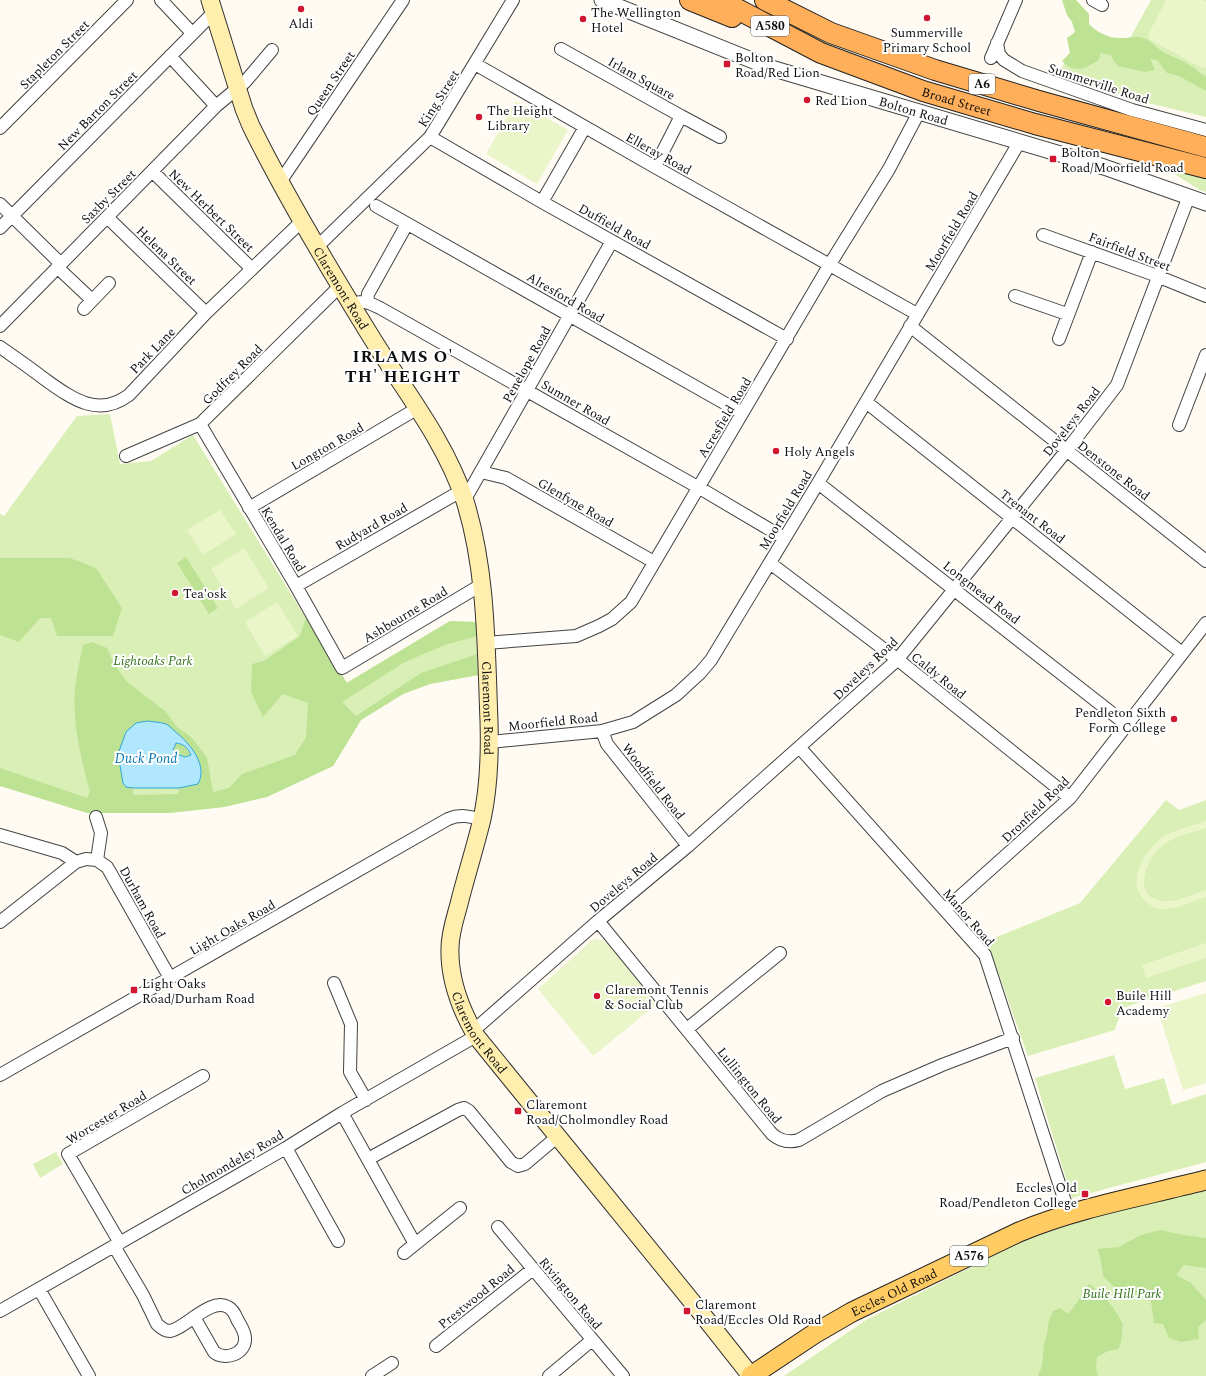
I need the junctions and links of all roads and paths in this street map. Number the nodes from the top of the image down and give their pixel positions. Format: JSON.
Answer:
{"nodes":[{"id":1,"x":127,"y":0,"type":"edge"},
{"id":2,"x":161,"y":0,"type":"edge"},
{"id":3,"x":402,"y":0,"type":"edge"},
{"id":4,"x":512,"y":0,"type":"edge"},
{"id":5,"x":602,"y":0,"type":"edge"},
{"id":6,"x":690,"y":0,"type":"edge"},
{"id":7,"x":720,"y":0,"type":"edge"},
{"id":8,"x":765,"y":0,"type":"edge"},
{"id":9,"x":1016,"y":0,"type":"edge"},
{"id":10,"x":212,"y":6,"type":"edge"},
{"id":11,"x":192,"y":33,"type":"junction"},
{"id":12,"x":997,"y":43,"type":"junction"},
{"id":13,"x":561,"y":49,"type":"dead end"},
{"id":14,"x":272,"y":50,"type":"dead end"},
{"id":15,"x":821,"y":53,"type":"junction"},
{"id":16,"x":170,"y":56,"type":"junction"},
{"id":17,"x":991,"y":58,"type":"dead end"},
{"id":18,"x":475,"y":64,"type":"junction"},
{"id":19,"x":237,"y":87,"type":"junction"},
{"id":20,"x":216,"y":106,"type":"junction"},
{"id":21,"x":919,"y":112,"type":"junction"},
{"id":22,"x":681,"y":116,"type":"junction"},
{"id":23,"x":585,"y":127,"type":"junction"},
{"id":24,"x":0,"y":128,"type":"edge"},
{"id":25,"x":1206,"y":130,"type":"edge"},
{"id":26,"x":430,"y":137,"type":"junction"},
{"id":27,"x":720,"y":137,"type":"dead end"},
{"id":28,"x":1020,"y":141,"type":"junction"},
{"id":29,"x":1206,"y":146,"type":"edge"},
{"id":30,"x":655,"y":167,"type":"junction"},
{"id":31,"x":1206,"y":168,"type":"edge"},
{"id":32,"x":152,"y":172,"type":"junction"},
{"id":33,"x":280,"y":182,"type":"junction"},
{"id":34,"x":1189,"y":196,"type":"junction"},
{"id":35,"x":542,"y":202,"type":"junction"},
{"id":36,"x":1206,"y":203,"type":"edge"},
{"id":37,"x":0,"y":204,"type":"edge"},
{"id":38,"x":376,"y":206,"type":"dead end"},
{"id":39,"x":12,"y":216,"type":"junction"},
{"id":40,"x":108,"y":218,"type":"junction"},
{"id":41,"x":302,"y":221,"type":"junction"},
{"id":42,"x":407,"y":224,"type":"junction"},
{"id":43,"x":0,"y":228,"type":"edge"},
{"id":44,"x":1044,"y":235,"type":"dead end"},
{"id":45,"x":612,"y":241,"type":"junction"},
{"id":46,"x":317,"y":247,"type":"junction"},
{"id":47,"x":1092,"y":252,"type":"junction"},
{"id":48,"x":830,"y":264,"type":"junction"},
{"id":49,"x":59,"y":266,"type":"junction"},
{"id":50,"x":252,"y":269,"type":"junction"},
{"id":51,"x":1158,"y":276,"type":"junction"},
{"id":52,"x":110,"y":283,"type":"dead end"},
{"id":53,"x":340,"y":286,"type":"junction"},
{"id":54,"x":1014,"y":296,"type":"dead end"},
{"id":55,"x":1206,"y":296,"type":"edge"},
{"id":56,"x":359,"y":303,"type":"junction"},
{"id":57,"x":206,"y":314,"type":"junction"},
{"id":58,"x":917,"y":314,"type":"junction"},
{"id":59,"x":1067,"y":314,"type":"junction"},
{"id":60,"x":570,"y":315,"type":"junction"},
{"id":61,"x":0,"y":326,"type":"edge"},
{"id":62,"x":910,"y":326,"type":"junction"},
{"id":63,"x":787,"y":339,"type":"junction"},
{"id":64,"x":1059,"y":340,"type":"dead end"},
{"id":65,"x":0,"y":347,"type":"edge"},
{"id":66,"x":1206,"y":355,"type":"edge"},
{"id":67,"x":527,"y":390,"type":"junction"},
{"id":68,"x":866,"y":402,"type":"junction"},
{"id":69,"x":418,"y":408,"type":"junction"},
{"id":70,"x":742,"y":413,"type":"junction"},
{"id":71,"x":200,"y":424,"type":"junction"},
{"id":72,"x":1180,"y":425,"type":"dead end"},
{"id":73,"x":1067,"y":450,"type":"junction"},
{"id":74,"x":126,"y":456,"type":"dead end"},
{"id":75,"x":482,"y":472,"type":"junction"},
{"id":76,"x":818,"y":483,"type":"junction"},
{"id":77,"x":698,"y":487,"type":"junction"},
{"id":78,"x":463,"y":496,"type":"junction"},
{"id":79,"x":249,"y":508,"type":"junction"},
{"id":80,"x":1011,"y":518,"type":"junction"},
{"id":81,"x":784,"y":538,"type":"junction"},
{"id":82,"x":1206,"y":561,"type":"edge"},
{"id":83,"x":654,"y":562,"type":"junction"},
{"id":84,"x":770,"y":563,"type":"junction"},
{"id":85,"x":481,"y":585,"type":"junction"},
{"id":86,"x":296,"y":586,"type":"junction"},
{"id":87,"x":954,"y":589,"type":"junction"},
{"id":88,"x":1206,"y":623,"type":"edge"},
{"id":89,"x":486,"y":643,"type":"junction"},
{"id":90,"x":1182,"y":653,"type":"junction"},
{"id":91,"x":897,"y":660,"type":"junction"},
{"id":92,"x":342,"y":668,"type":"joint"},
{"id":93,"x":1127,"y":725,"type":"junction"},
{"id":94,"x":602,"y":731,"type":"junction"},
{"id":95,"x":490,"y":742,"type":"junction"},
{"id":96,"x":800,"y":748,"type":"junction"},
{"id":97,"x":1070,"y":798,"type":"junction"},
{"id":98,"x":96,"y":817,"type":"dead end"},
{"id":99,"x":482,"y":820,"type":"junction"},
{"id":100,"x":0,"y":835,"type":"edge"},
{"id":101,"x":688,"y":846,"type":"junction"},
{"id":102,"x":97,"y":860,"type":"junction"},
{"id":103,"x":76,"y":862,"type":"junction"},
{"id":104,"x":945,"y":910,"type":"junction"},
{"id":105,"x":598,"y":921,"type":"junction"},
{"id":106,"x":0,"y":922,"type":"edge"},
{"id":107,"x":780,"y":954,"type":"dead end"},
{"id":108,"x":170,"y":978,"type":"junction"},
{"id":109,"x":334,"y":983,"type":"dead end"},
{"id":110,"x":687,"y":1029,"type":"junction"},
{"id":111,"x":475,"y":1034,"type":"junction"},
{"id":112,"x":1013,"y":1038,"type":"junction"},
{"id":113,"x":0,"y":1076,"type":"edge"},
{"id":114,"x":203,"y":1076,"type":"dead end"},
{"id":115,"x":366,"y":1100,"type":"junction"},
{"id":116,"x":342,"y":1113,"type":"junction"},
{"id":117,"x":557,"y":1137,"type":"junction"},
{"id":118,"x":286,"y":1148,"type":"junction"},
{"id":119,"x":368,"y":1160,"type":"junction"},
{"id":120,"x":1206,"y":1180,"type":"edge"},
{"id":121,"x":460,"y":1208,"type":"dead end"},
{"id":122,"x":1068,"y":1214,"type":"junction"},
{"id":123,"x":498,"y":1227,"type":"dead end"},
{"id":124,"x":338,"y":1241,"type":"dead end"},
{"id":125,"x":117,"y":1244,"type":"junction"},
{"id":126,"x":415,"y":1244,"type":"junction"},
{"id":127,"x":404,"y":1253,"type":"dead end"},
{"id":128,"x":533,"y":1269,"type":"junction"},
{"id":129,"x":39,"y":1289,"type":"junction"},
{"id":130,"x":0,"y":1311,"type":"edge"},
{"id":131,"x":194,"y":1317,"type":"junction"},
{"id":132,"x":592,"y":1340,"type":"junction"},
{"id":133,"x":436,"y":1346,"type":"dead end"},
{"id":134,"x":392,"y":1363,"type":"dead end"},
{"id":135,"x":89,"y":1376,"type":"edge"},
{"id":136,"x":372,"y":1376,"type":"edge"},
{"id":137,"x":549,"y":1376,"type":"edge"},
{"id":138,"x":623,"y":1376,"type":"edge"},
{"id":139,"x":751,"y":1376,"type":"edge"}],
"edges":[{"from":1,"to":24,"type":"street","name":"Stapleton Street"},
{"from":2,"to":11,"type":"street"},
{"from":3,"to":33,"type":"street","name":"Queen Street"},
{"from":4,"to":18,"type":"street","name":"King Street"},
{"from":5,"to":21,"type":"street","name":"Bolton Road"},
{"from":6,"to":15,"type":"highway","number":"A6"},
{"from":7,"to":15,"type":"highway","name":"Broad Street","number":"A580"},
{"from":8,"to":29,"type":"highway","name":"Broad Street","number":"A6"},
{"from":9,"to":12,"type":"street"},
{"from":10,"to":11,"type":"street","name":"New Barton Street"},
{"from":10,"to":19,"type":"main road","name":"Claremont Road"},
{"from":11,"to":16,"type":"street","name":"New Barton Street"},
{"from":12,"to":17,"type":"street"},
{"from":12,"to":25,"type":"street","name":"Summerville Road"},
{"from":13,"to":22,"type":"street","name":"Irlam Square"},
{"from":14,"to":19,"type":"street","name":"Saxby Street"},
{"from":15,"to":31,"type":"highway","name":"Broad Street","number":"A6"},
{"from":16,"to":20,"type":"street"},
{"from":16,"to":39,"type":"street","name":"New Barton Street"},
{"from":18,"to":23,"type":"street","name":"Elleray Road"},
{"from":18,"to":26,"type":"street","name":"King Street"},
{"from":19,"to":20,"type":"street","name":"Saxby Street"},
{"from":19,"to":33,"type":"main road","name":"Claremont Road"},
{"from":20,"to":32,"type":"street","name":"Saxby Street"},
{"from":21,"to":28,"type":"street","name":"Bolton Road"},
{"from":21,"to":48,"type":"street","name":"Acresfield Road"},
{"from":22,"to":27,"type":"street"},
{"from":22,"to":30,"type":"street","name":"Irlam Square"},
{"from":23,"to":30,"type":"street","name":"Elleray Road"},
{"from":23,"to":35,"type":"street"},
{"from":26,"to":35,"type":"street","name":"Duffield Road"},
{"from":26,"to":46,"type":"street","name":"King Street"},
{"from":28,"to":34,"type":"street","name":"Bolton Road"},
{"from":28,"to":58,"type":"street","name":"Moorfield Road"},
{"from":30,"to":48,"type":"street","name":"Elleray Road"},
{"from":32,"to":40,"type":"street","name":"Saxby Street"},
{"from":32,"to":50,"type":"street","name":"New Herbert Street"},
{"from":33,"to":41,"type":"main road","name":"Claremont Road"},
{"from":34,"to":36,"type":"street","name":"Bolton Road"},
{"from":34,"to":51,"type":"street","name":"Doveleys Road"},
{"from":35,"to":45,"type":"street","name":"Duffield Road"},
{"from":37,"to":39,"type":"street"},
{"from":38,"to":42,"type":"street","name":"Alresford Road"},
{"from":39,"to":43,"type":"street","name":"New Barton Street"},
{"from":39,"to":49,"type":"street"},
{"from":40,"to":49,"type":"street","name":"Saxby Street"},
{"from":40,"to":57,"type":"street","name":"Helena Street"},
{"from":41,"to":46,"type":"main road","name":"Claremont Road"},
{"from":41,"to":50,"type":"street","name":"Park Lane"},
{"from":42,"to":56,"type":"street"},
{"from":42,"to":60,"type":"street","name":"Alresford Road"},
{"from":44,"to":47,"type":"street","name":"Fairfield Street"},
{"from":45,"to":60,"type":"street","name":"Penelope Road"},
{"from":45,"to":63,"type":"street","name":"Duffield Road"},
{"from":46,"to":53,"type":"main road","name":"Claremont Road"},
{"from":47,"to":51,"type":"street","name":"Fairfield Street"},
{"from":47,"to":59,"type":"street"},
{"from":48,"to":58,"type":"street","name":"Elleray Road"},
{"from":48,"to":63,"type":"street","name":"Acresfield Road"},
{"from":49,"to":52,"type":"street"},
{"from":49,"to":61,"type":"street","name":"Saxby Street"},
{"from":50,"to":57,"type":"street","name":"Park Lane"},
{"from":51,"to":55,"type":"street","name":"Fairfield Street"},
{"from":51,"to":73,"type":"street","name":"Doveleys Road"},
{"from":53,"to":56,"type":"main road","name":"Claremont Road"},
{"from":53,"to":71,"type":"street","name":"Godfrey Road"},
{"from":54,"to":59,"type":"street"},
{"from":56,"to":67,"type":"street","name":"Sumner Road"},
{"from":56,"to":69,"type":"main road","name":"Claremont Road"},
{"from":57,"to":65,"type":"street","name":"Park Lane"},
{"from":58,"to":62,"type":"street","name":"Moorfield Road"},
{"from":59,"to":64,"type":"street"},
{"from":60,"to":67,"type":"street","name":"Penelope Road"},
{"from":60,"to":70,"type":"street","name":"Alresford Road"},
{"from":62,"to":68,"type":"street","name":"Moorfield Road"},
{"from":62,"to":73,"type":"street","name":"Denstone Road"},
{"from":63,"to":70,"type":"street","name":"Acresfield Road"},
{"from":66,"to":72,"type":"street"},
{"from":67,"to":75,"type":"street","name":"Penelope Road"},
{"from":67,"to":77,"type":"street","name":"Sumner Road"},
{"from":68,"to":76,"type":"street","name":"Moorfield Road"},
{"from":68,"to":80,"type":"street","name":"Trenant Road"},
{"from":69,"to":78,"type":"main road","name":"Claremont Road"},
{"from":69,"to":79,"type":"street","name":"Longton Road"},
{"from":70,"to":77,"type":"street","name":"Acresfield Road"},
{"from":71,"to":74,"type":"street","name":"Godfrey Road"},
{"from":71,"to":79,"type":"street","name":"Kendal Road"},
{"from":73,"to":80,"type":"street","name":"Doveleys Road"},
{"from":73,"to":82,"type":"street","name":"Denstone Road"},
{"from":75,"to":78,"type":"street","name":"Penelope Road"},
{"from":75,"to":83,"type":"street","name":"Glenfyne Road"},
{"from":76,"to":81,"type":"street","name":"Moorfield Road"},
{"from":76,"to":87,"type":"street","name":"Longmead Road"},
{"from":77,"to":81,"type":"street","name":"Sumner Road"},
{"from":77,"to":83,"type":"street","name":"Acresfield Road"},
{"from":78,"to":85,"type":"main road","name":"Claremont Road"},
{"from":78,"to":86,"type":"street","name":"Rudyard Road"},
{"from":79,"to":86,"type":"street","name":"Kendal Road"},
{"from":80,"to":87,"type":"street","name":"Doveleys Road"},
{"from":80,"to":90,"type":"street","name":"Trenant Road"},
{"from":81,"to":84,"type":"street","name":"Moorfield Road"},
{"from":83,"to":89,"type":"street","name":"Acresfield Road"},
{"from":84,"to":91,"type":"street","name":"Caldy Road"},
{"from":84,"to":94,"type":"street","name":"Moorfield Road"},
{"from":85,"to":89,"type":"main road","name":"Claremont Road"},
{"from":85,"to":92,"type":"street","name":"Ashbourne Road"},
{"from":86,"to":92,"type":"street","name":"Kendal Road"},
{"from":87,"to":91,"type":"street","name":"Doveleys Road"},
{"from":87,"to":93,"type":"street","name":"Longmead Road"},
{"from":88,"to":90,"type":"street","name":"Dronfield Road"},
{"from":89,"to":95,"type":"main road","name":"Claremont Road"},
{"from":90,"to":93,"type":"street","name":"Dronfield Road"},
{"from":91,"to":96,"type":"street","name":"Doveleys Road"},
{"from":91,"to":97,"type":"street","name":"Caldy Road"},
{"from":93,"to":97,"type":"street","name":"Dronfield Road"},
{"from":94,"to":95,"type":"street","name":"Moorfield Road"},
{"from":94,"to":101,"type":"street","name":"Woodfield Road"},
{"from":95,"to":99,"type":"main road","name":"Claremont Road"},
{"from":96,"to":101,"type":"street","name":"Doveleys Road"},
{"from":96,"to":104,"type":"street","name":"Manor Road"},
{"from":97,"to":104,"type":"street","name":"Dronfield Road"},
{"from":98,"to":102,"type":"street"},
{"from":99,"to":108,"type":"street","name":"Light Oaks Road"},
{"from":99,"to":111,"type":"main road","name":"Claremont Road"},
{"from":100,"to":103,"type":"street"},
{"from":101,"to":105,"type":"street","name":"Doveleys Road"},
{"from":102,"to":103,"type":"street"},
{"from":102,"to":108,"type":"street","name":"Durham Road"},
{"from":103,"to":106,"type":"street"},
{"from":104,"to":112,"type":"street","name":"Manor Road"},
{"from":105,"to":110,"type":"street","name":"Lullington Road"},
{"from":105,"to":111,"type":"street","name":"Doveleys Road"},
{"from":107,"to":110,"type":"street"},
{"from":108,"to":113,"type":"street","name":"Light Oaks Road"},
{"from":109,"to":115,"type":"street"},
{"from":110,"to":112,"type":"street","name":"Lullington Road"},
{"from":111,"to":115,"type":"street","name":"Cholmondeley Road"},
{"from":111,"to":117,"type":"main road","name":"Claremont Road"},
{"from":112,"to":122,"type":"street","name":"Manor Road"},
{"from":114,"to":125,"type":"street","name":"Worcester Road"},
{"from":115,"to":116,"type":"street","name":"Cholmondeley Road"},
{"from":116,"to":118,"type":"street","name":"Cholmondeley Road"},
{"from":116,"to":119,"type":"street"},
{"from":117,"to":119,"type":"street"},
{"from":117,"to":139,"type":"main road","name":"Claremont Road"},
{"from":118,"to":124,"type":"street"},
{"from":118,"to":125,"type":"street","name":"Cholmondeley Road"},
{"from":119,"to":126,"type":"street"},
{"from":120,"to":122,"type":"main road","name":"Eccles Old Road","number":"A576"},
{"from":121,"to":126,"type":"street"},
{"from":122,"to":139,"type":"main road","name":"Eccles Old Road","number":"A576"},
{"from":123,"to":128,"type":"street","name":"Rivington Road"},
{"from":125,"to":129,"type":"street","name":"Cholmondeley Road"},
{"from":125,"to":131,"type":"street"},
{"from":126,"to":127,"type":"street"},
{"from":128,"to":132,"type":"street","name":"Rivington Road"},
{"from":128,"to":133,"type":"street","name":"Prestwood Road"},
{"from":129,"to":130,"type":"street","name":"Cholmondeley Road"},
{"from":129,"to":135,"type":"street"},
{"from":131,"to":131,"type":"street"},
{"from":132,"to":137,"type":"street"},
{"from":132,"to":138,"type":"street","name":"Rivington Road"},
{"from":134,"to":136,"type":"street"}]}
